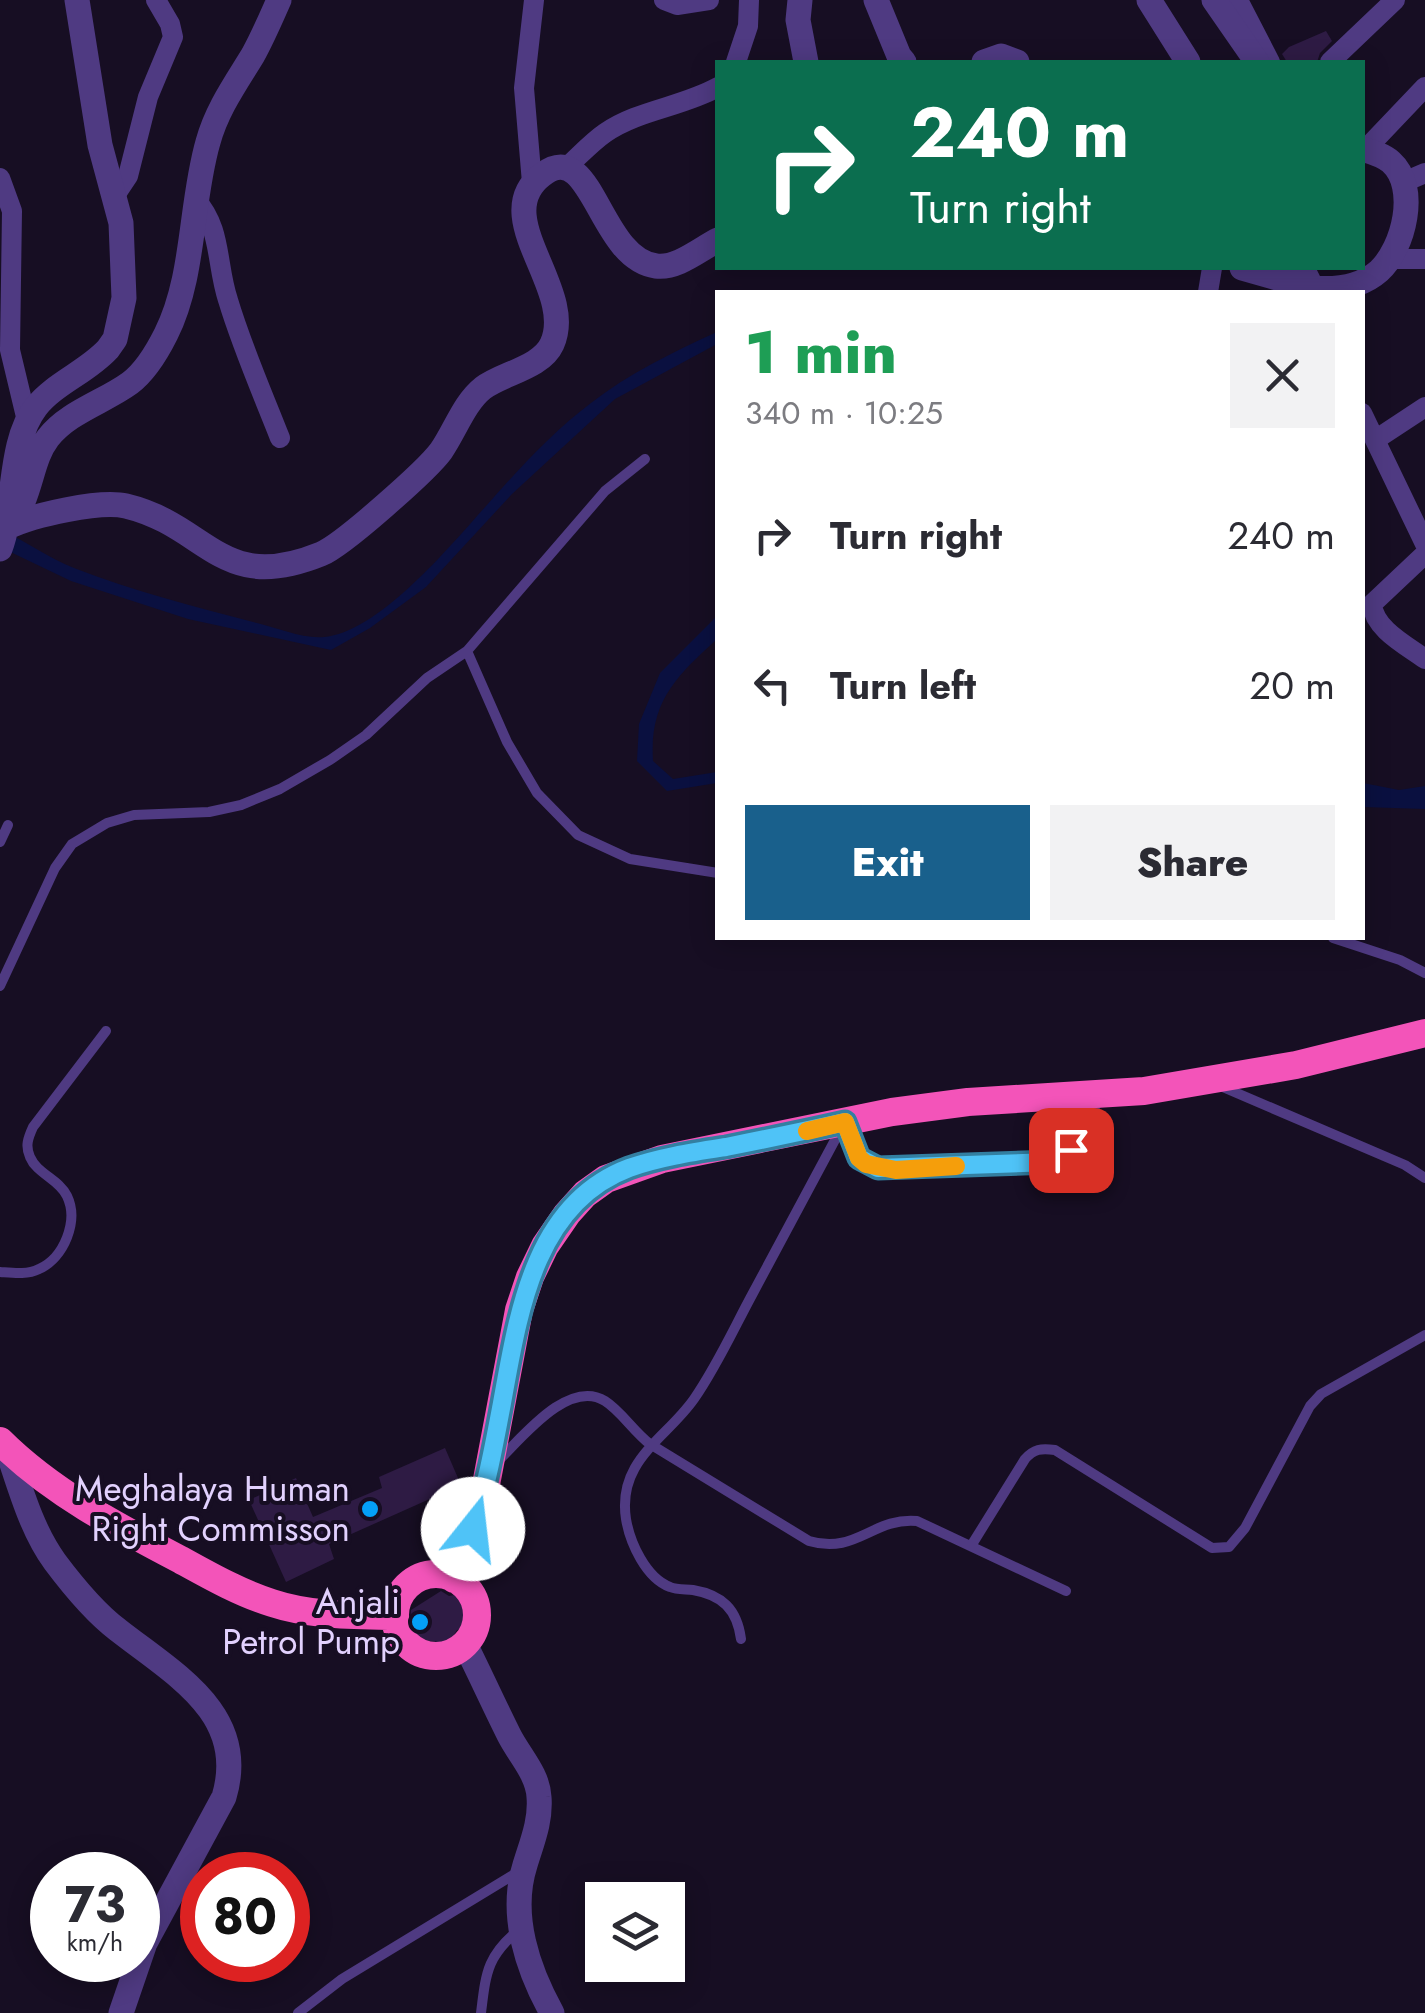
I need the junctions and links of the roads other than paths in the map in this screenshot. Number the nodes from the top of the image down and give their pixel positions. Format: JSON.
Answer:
{"nodes":[{"id":1,"x":77,"y":0,"type":"edge"},
{"id":2,"x":156,"y":0,"type":"edge"},
{"id":3,"x":279,"y":0,"type":"edge"},
{"id":4,"x":534,"y":0,"type":"edge"},
{"id":5,"x":664,"y":0,"type":"edge"},
{"id":6,"x":709,"y":0,"type":"edge"},
{"id":7,"x":750,"y":0,"type":"edge"},
{"id":8,"x":800,"y":0,"type":"edge"},
{"id":9,"x":876,"y":0,"type":"edge"},
{"id":10,"x":1149,"y":0,"type":"edge"},
{"id":11,"x":1214,"y":0,"type":"edge"},
{"id":12,"x":1238,"y":0,"type":"edge"},
{"id":13,"x":1395,"y":0,"type":"edge"},
{"id":14,"x":737,"y":60,"type":"edge"},
{"id":15,"x":806,"y":60,"type":"edge"},
{"id":16,"x":902,"y":60,"type":"edge"},
{"id":17,"x":1187,"y":60,"type":"edge"},
{"id":18,"x":1256,"y":60,"type":"edge"},
{"id":19,"x":1269,"y":60,"type":"edge"},
{"id":20,"x":1332,"y":60,"type":"edge"},
{"id":21,"x":1425,"y":87,"type":"edge"},
{"id":22,"x":715,"y":89,"type":"edge"},
{"id":23,"x":1365,"y":149,"type":"edge"},
{"id":24,"x":1365,"y":150,"type":"edge"},
{"id":25,"x":568,"y":166,"type":"junction"},
{"id":26,"x":1414,"y":177,"type":"edge"},
{"id":27,"x":0,"y":178,"type":"edge"},
{"id":28,"x":532,"y":183,"type":"junction"},
{"id":29,"x":116,"y":194,"type":"junction"},
{"id":30,"x":195,"y":199,"type":"junction"},
{"id":31,"x":715,"y":242,"type":"edge"},
{"id":32,"x":1425,"y":258,"type":"edge"},
{"id":33,"x":1389,"y":259,"type":"junction"},
{"id":34,"x":1251,"y":270,"type":"edge"},
{"id":35,"x":1309,"y":283,"type":"edge"},
{"id":36,"x":1425,"y":407,"type":"edge"},
{"id":37,"x":1365,"y":420,"type":"edge"},
{"id":38,"x":27,"y":421,"type":"junction"},
{"id":39,"x":280,"y":438,"type":"dead end"},
{"id":40,"x":1375,"y":440,"type":"junction"},
{"id":41,"x":646,"y":459,"type":"dead end"},
{"id":42,"x":4,"y":538,"type":"edge"},
{"id":43,"x":1425,"y":544,"type":"edge"},
{"id":44,"x":1425,"y":554,"type":"edge"},
{"id":45,"x":466,"y":652,"type":"junction"},
{"id":46,"x":1425,"y":659,"type":"edge"},
{"id":47,"x":8,"y":826,"type":"dead end"},
{"id":48,"x":0,"y":842,"type":"edge"},
{"id":49,"x":715,"y":872,"type":"edge"},
{"id":50,"x":1339,"y":940,"type":"edge"},
{"id":51,"x":1425,"y":972,"type":"edge"},
{"id":52,"x":0,"y":986,"type":"edge"},
{"id":53,"x":106,"y":1031,"type":"dead end"},
{"id":54,"x":1425,"y":1033,"type":"edge"},
{"id":55,"x":1208,"y":1081,"type":"junction"},
{"id":56,"x":1101,"y":1096,"type":"junction"},
{"id":57,"x":845,"y":1122,"type":"junction"},
{"id":58,"x":1425,"y":1178,"type":"edge"},
{"id":59,"x":0,"y":1272,"type":"edge"},
{"id":60,"x":1425,"y":1335,"type":"edge"},
{"id":61,"x":650,"y":1444,"type":"junction"},
{"id":62,"x":4,"y":1445,"type":"edge"},
{"id":63,"x":489,"y":1470,"type":"junction"},
{"id":64,"x":971,"y":1546,"type":"junction"},
{"id":65,"x":454,"y":1578,"type":"junction"},
{"id":66,"x":1066,"y":1591,"type":"dead end"},
{"id":67,"x":395,"y":1616,"type":"junction"},
{"id":68,"x":741,"y":1639,"type":"dead end"},
{"id":69,"x":466,"y":1644,"type":"junction"},
{"id":70,"x":523,"y":1869,"type":"junction"},
{"id":71,"x":522,"y":1928,"type":"junction"},
{"id":72,"x":121,"y":2013,"type":"edge"},
{"id":73,"x":298,"y":2013,"type":"edge"},
{"id":74,"x":482,"y":2013,"type":"edge"},
{"id":75,"x":552,"y":2013,"type":"edge"}],
"edges":[{"from":1,"to":29,"type":"street"},
{"from":2,"to":29,"type":"street"},
{"from":3,"to":30,"type":"street"},
{"from":4,"to":28,"type":"street"},
{"from":5,"to":6,"type":"street"},
{"from":7,"to":14,"type":"street"},
{"from":8,"to":15,"type":"street"},
{"from":9,"to":16,"type":"street"},
{"from":10,"to":17,"type":"street"},
{"from":11,"to":18,"type":"street"},
{"from":12,"to":19,"type":"street"},
{"from":13,"to":20,"type":"street"},
{"from":21,"to":23,"type":"street"},
{"from":22,"to":25,"type":"street"},
{"from":24,"to":26,"type":"street"},
{"from":25,"to":28,"type":"street"},
{"from":25,"to":31,"type":"street"},
{"from":26,"to":33,"type":"street"},
{"from":27,"to":38,"type":"street"},
{"from":28,"to":42,"type":"street"},
{"from":29,"to":38,"type":"street"},
{"from":30,"to":39,"type":"street"},
{"from":30,"to":42,"type":"street"},
{"from":32,"to":33,"type":"street"},
{"from":33,"to":35,"type":"street"},
{"from":34,"to":35,"type":"street"},
{"from":36,"to":40,"type":"street"},
{"from":37,"to":40,"type":"street"},
{"from":38,"to":42,"type":"street"},
{"from":40,"to":43,"type":"street"},
{"from":41,"to":45,"type":"lane"},
{"from":44,"to":46,"type":"street"},
{"from":45,"to":49,"type":"lane"},
{"from":45,"to":52,"type":"lane"},
{"from":47,"to":48,"type":"lane"},
{"from":50,"to":51,"type":"lane"},
{"from":53,"to":59,"type":"lane"},
{"from":54,"to":55,"type":"highway"},
{"from":55,"to":56,"type":"highway"},
{"from":55,"to":58,"type":"lane"},
{"from":56,"to":57,"type":"highway"},
{"from":56,"to":57,"type":"lane"},
{"from":57,"to":61,"type":"lane"},
{"from":57,"to":63,"type":"highway"},
{"from":60,"to":64,"type":"lane"},
{"from":61,"to":63,"type":"lane"},
{"from":61,"to":64,"type":"lane"},
{"from":61,"to":68,"type":"lane"},
{"from":62,"to":67,"type":"highway"},
{"from":62,"to":72,"type":"street"},
{"from":63,"to":65,"type":"highway"},
{"from":64,"to":66,"type":"lane"},
{"from":65,"to":67,"type":"highway"},
{"from":65,"to":69,"type":"highway"},
{"from":67,"to":69,"type":"highway"},
{"from":69,"to":70,"type":"street"},
{"from":70,"to":71,"type":"street"},
{"from":70,"to":73,"type":"lane"},
{"from":71,"to":74,"type":"lane"},
{"from":71,"to":75,"type":"street"}]}
